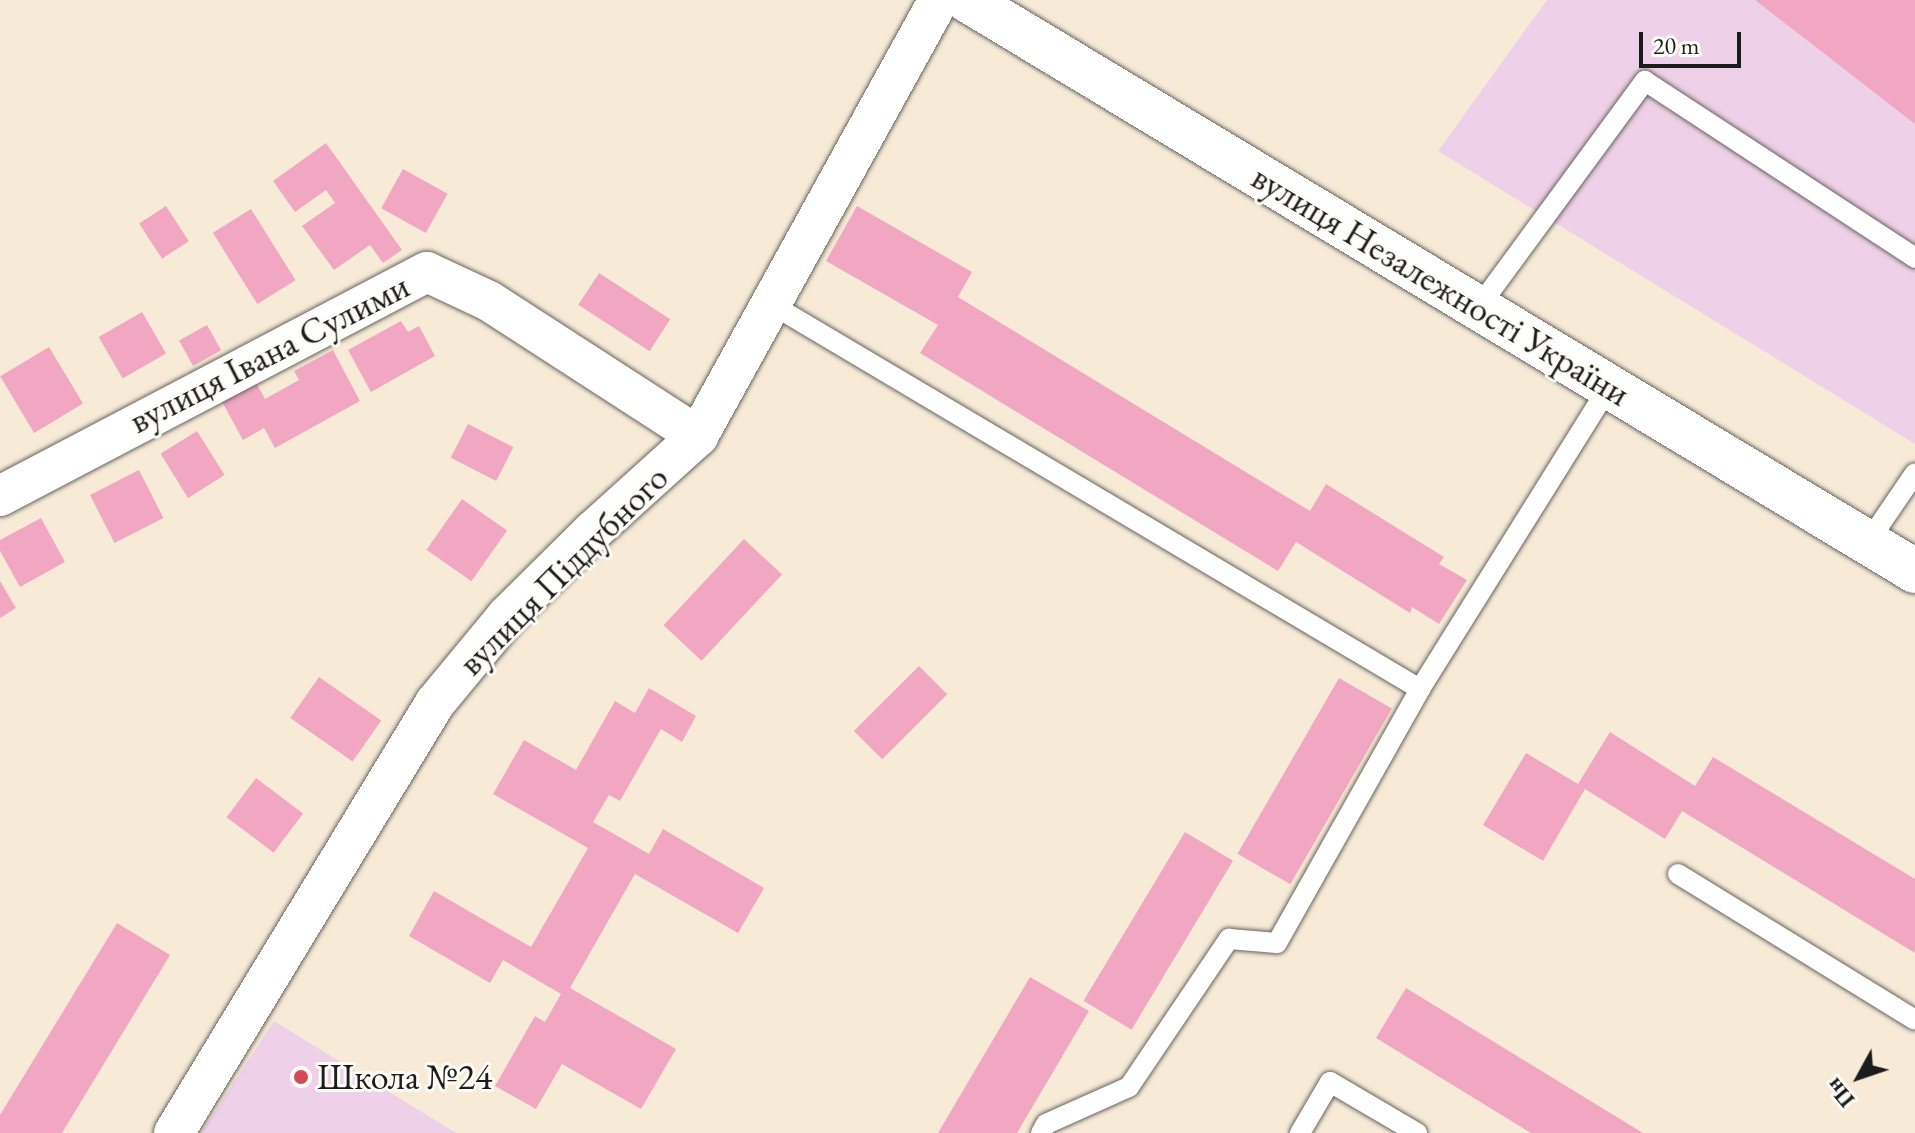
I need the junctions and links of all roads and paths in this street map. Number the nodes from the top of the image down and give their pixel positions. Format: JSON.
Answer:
{"nodes":[{"id":1,"x":939,"y":0,"type":"edge"},
{"id":2,"x":967,"y":0,"type":"edge"},
{"id":3,"x":1915,"y":258,"type":"edge"},
{"id":4,"x":771,"y":304,"type":"junction"},
{"id":5,"x":1478,"y":308,"type":"junction"},
{"id":6,"x":1609,"y":387,"type":"junction"},
{"id":7,"x":698,"y":436,"type":"junction"},
{"id":8,"x":1915,"y":473,"type":"edge"},
{"id":9,"x":0,"y":496,"type":"edge"},
{"id":10,"x":1868,"y":542,"type":"junction"},
{"id":11,"x":1915,"y":571,"type":"edge"},
{"id":12,"x":1420,"y":689,"type":"junction"},
{"id":13,"x":1678,"y":874,"type":"dead end"},
{"id":14,"x":1915,"y":1020,"type":"edge"},
{"id":15,"x":174,"y":1133,"type":"edge"},
{"id":16,"x":1041,"y":1133,"type":"edge"},
{"id":17,"x":1300,"y":1133,"type":"edge"},
{"id":18,"x":1417,"y":1133,"type":"edge"}],
"edges":[{"from":1,"to":4,"type":"street","name":"вулиця Піддубного"},
{"from":2,"to":5,"type":"main road","name":"вулиця Незалежності України"},
{"from":3,"to":5,"type":"lane"},
{"from":4,"to":7,"type":"street","name":"вулиця Піддубного"},
{"from":4,"to":12,"type":"lane"},
{"from":5,"to":6,"type":"main road","name":"вулиця Незалежності України"},
{"from":6,"to":10,"type":"main road","name":"вулиця Незалежності України"},
{"from":6,"to":12,"type":"lane"},
{"from":7,"to":9,"type":"street","name":"вулиця Івана Сулими"},
{"from":7,"to":15,"type":"street","name":"вулиця Піддубного"},
{"from":8,"to":10,"type":"lane"},
{"from":10,"to":11,"type":"main road","name":"вулиця Незалежності України"},
{"from":12,"to":16,"type":"lane"},
{"from":13,"to":14,"type":"lane"},
{"from":17,"to":18,"type":"lane"}]}
